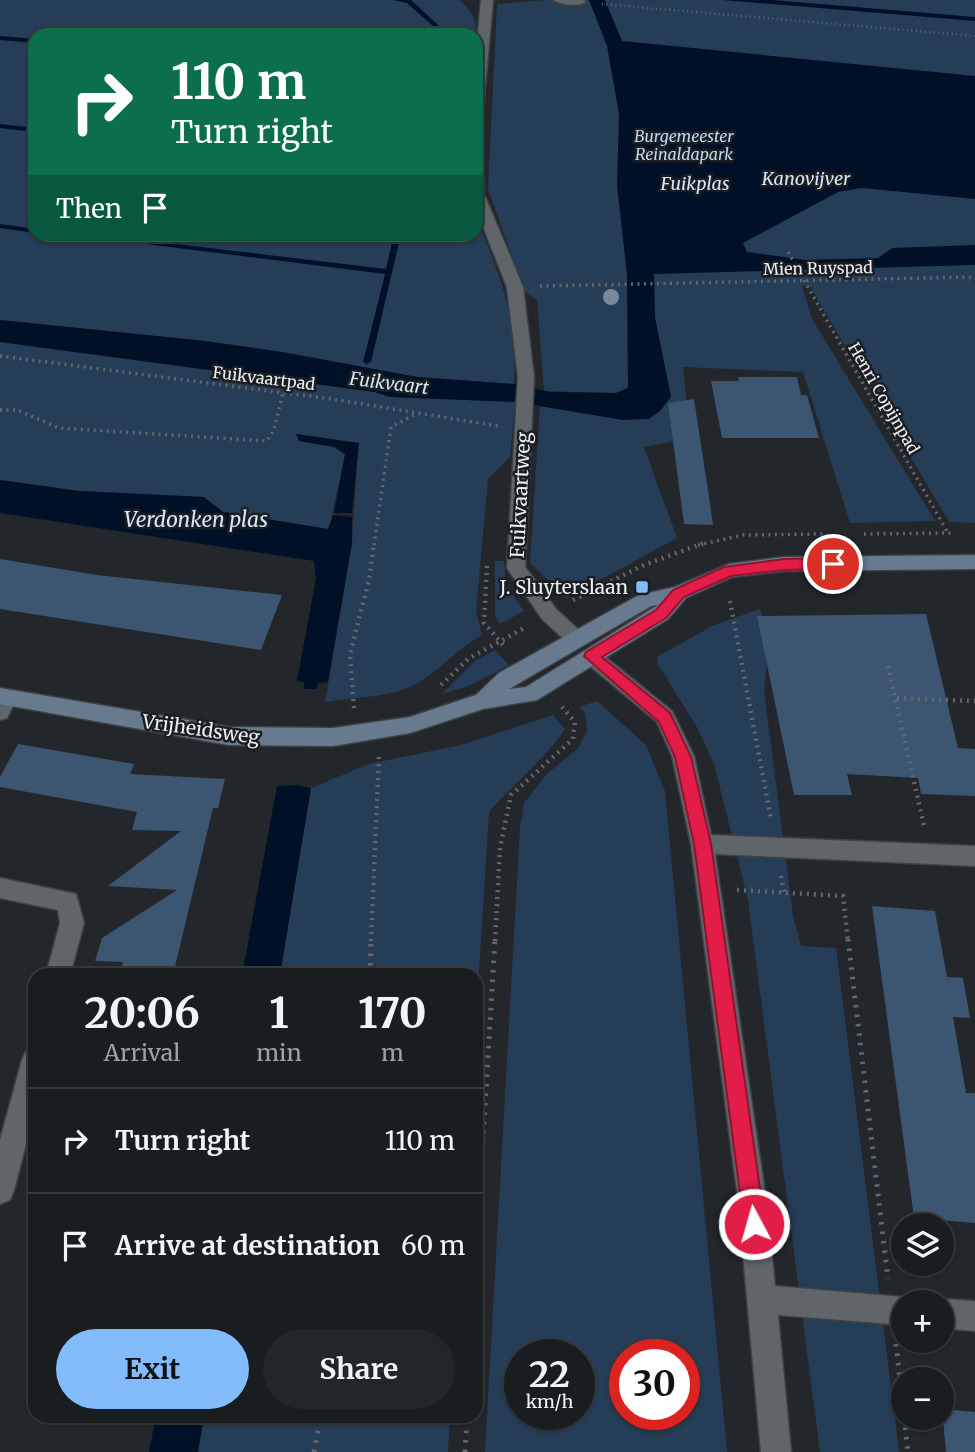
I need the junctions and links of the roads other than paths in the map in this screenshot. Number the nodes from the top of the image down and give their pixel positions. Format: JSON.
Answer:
{"nodes":[{"id":1,"x":487,"y":0,"type":"edge"},
{"id":2,"x":559,"y":0,"type":"edge"},
{"id":3,"x":580,"y":2,"type":"dead end"},
{"id":4,"x":483,"y":44,"type":"edge"},
{"id":5,"x":483,"y":209,"type":"edge"},
{"id":6,"x":975,"y":562,"type":"edge"},
{"id":7,"x":678,"y":593,"type":"junction"},
{"id":8,"x":576,"y":639,"type":"junction"},
{"id":9,"x":591,"y":656,"type":"junction"},
{"id":10,"x":483,"y":701,"type":"junction"},
{"id":11,"x":2,"y":702,"type":"edge"},
{"id":12,"x":702,"y":844,"type":"junction"},
{"id":13,"x":975,"y":856,"type":"edge"},
{"id":14,"x":0,"y":888,"type":"edge"},
{"id":15,"x":60,"y":968,"type":"edge"},
{"id":16,"x":28,"y":1086,"type":"edge"},
{"id":17,"x":0,"y":1190,"type":"edge"},
{"id":18,"x":761,"y":1299,"type":"junction"},
{"id":19,"x":891,"y":1310,"type":"edge"},
{"id":20,"x":954,"y":1315,"type":"edge"},
{"id":21,"x":975,"y":1316,"type":"edge"},
{"id":22,"x":776,"y":1452,"type":"edge"}],
"edges":[{"from":1,"to":4,"type":"street","name":"Fuikvaartweg"},
{"from":2,"to":3,"type":"street"},
{"from":5,"to":8,"type":"street","name":"Fuikvaartweg"},
{"from":6,"to":7,"type":"street"},
{"from":7,"to":8,"type":"street","name":"Vrijheidsweg"},
{"from":7,"to":9,"type":"street","name":"Vrijheidsweg"},
{"from":8,"to":9,"type":"street"},
{"from":8,"to":10,"type":"street","name":"Vrijheidsweg"},
{"from":9,"to":10,"type":"street","name":"Vrijheidsweg"},
{"from":9,"to":12,"type":"street"},
{"from":10,"to":11,"type":"street","name":"Vrijheidsweg"},
{"from":12,"to":13,"type":"street"},
{"from":12,"to":18,"type":"street"},
{"from":14,"to":15,"type":"street"},
{"from":16,"to":17,"type":"street"},
{"from":18,"to":19,"type":"street"},
{"from":18,"to":22,"type":"street"},
{"from":20,"to":21,"type":"street"}]}
